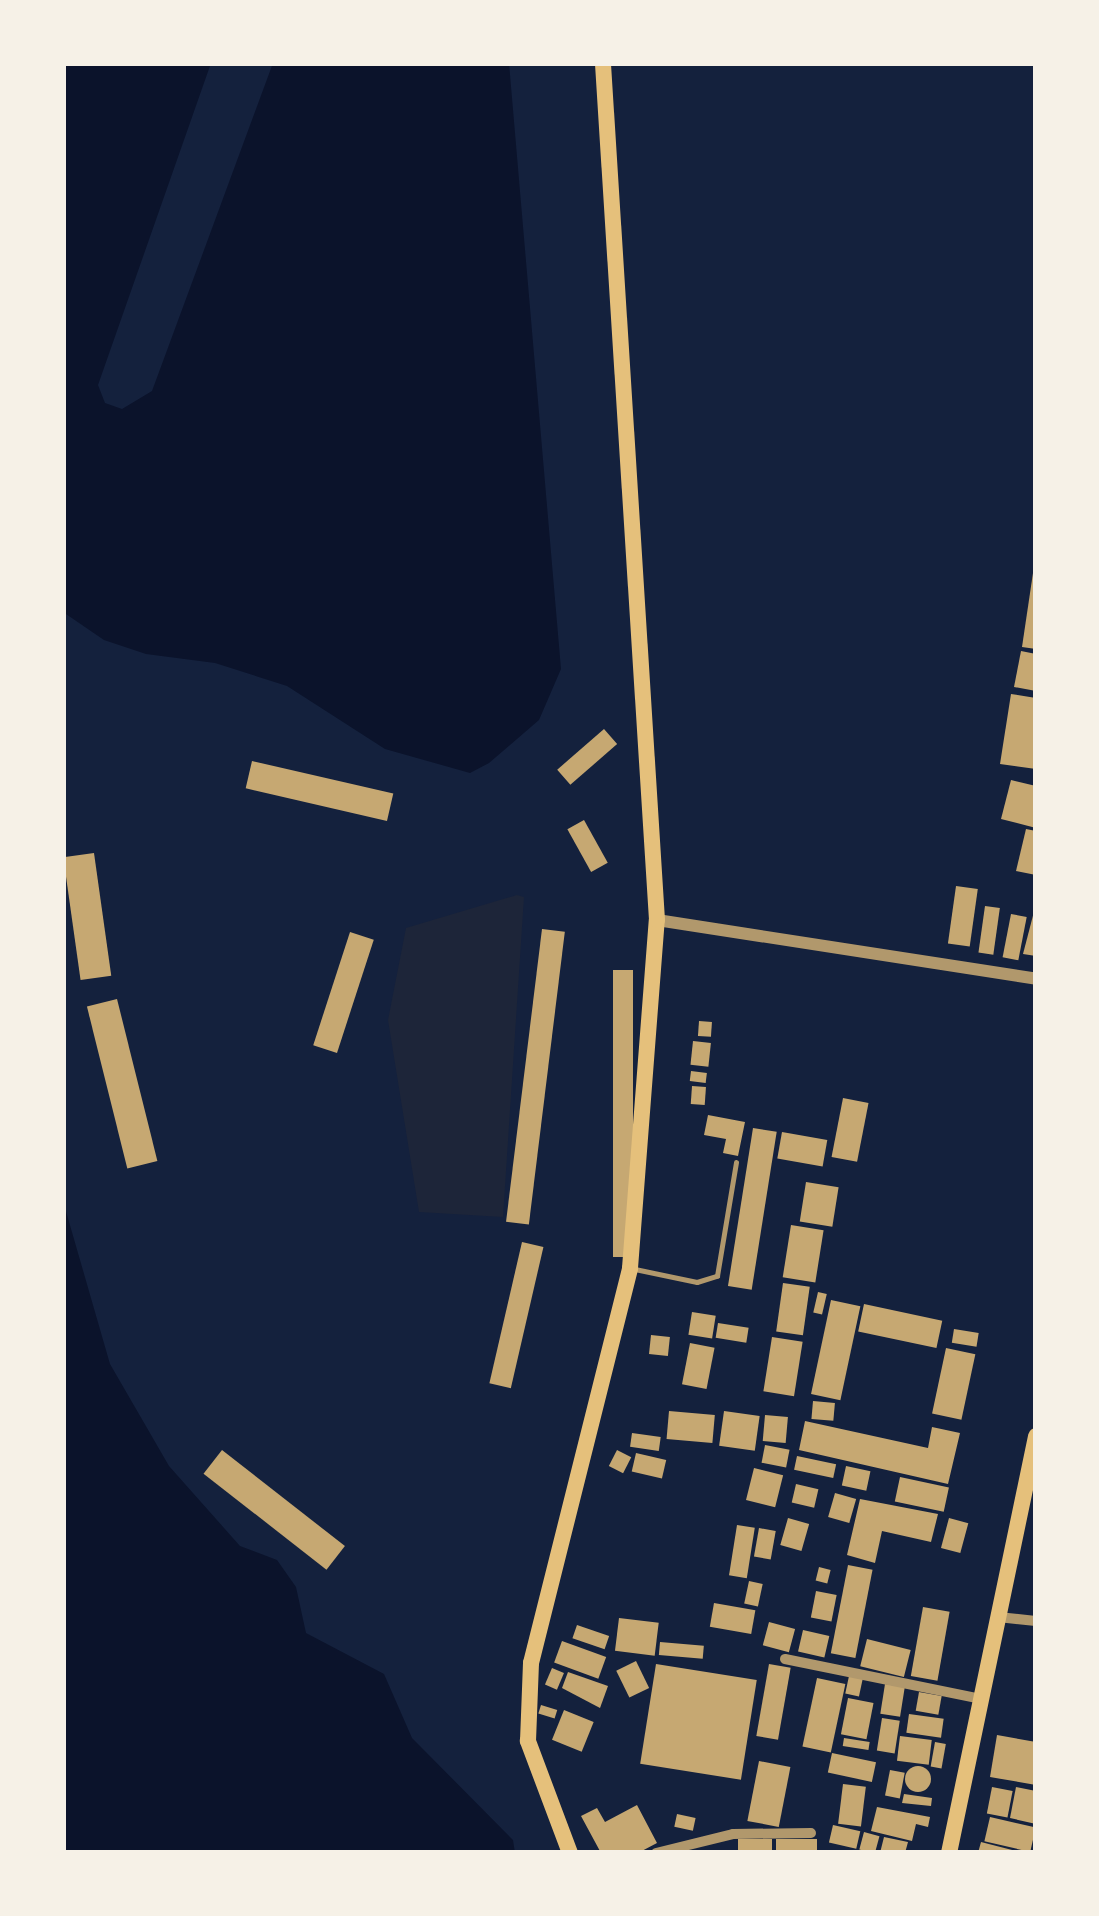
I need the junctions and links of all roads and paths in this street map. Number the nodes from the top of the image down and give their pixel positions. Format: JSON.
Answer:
{"nodes":[{"id":1,"x":603,"y":63,"type":"edge"},
{"id":2,"x":657,"y":920,"type":"junction"},
{"id":3,"x":1036,"y":979,"type":"edge"},
{"id":4,"x":736,"y":1163,"type":"dead end"},
{"id":5,"x":630,"y":1268,"type":"junction"},
{"id":6,"x":1036,"y":1436,"type":"edge"},
{"id":7,"x":998,"y":1617,"type":"junction"},
{"id":8,"x":1036,"y":1621,"type":"edge"},
{"id":9,"x":785,"y":1659,"type":"dead end"},
{"id":10,"x":982,"y":1700,"type":"junction"},
{"id":11,"x":812,"y":1833,"type":"dead end"},
{"id":12,"x":570,"y":1853,"type":"edge"},
{"id":13,"x":656,"y":1853,"type":"edge"},
{"id":14,"x":949,"y":1853,"type":"edge"}],
"edges":[{"from":1,"to":2,"type":"main road"},
{"from":2,"to":3,"type":"street"},
{"from":2,"to":5,"type":"main road"},
{"from":4,"to":5,"type":"lane"},
{"from":5,"to":12,"type":"main road"},
{"from":6,"to":7,"type":"main road"},
{"from":7,"to":8,"type":"street"},
{"from":7,"to":10,"type":"main road"},
{"from":9,"to":10,"type":"street"},
{"from":10,"to":14,"type":"main road"},
{"from":11,"to":13,"type":"street"}]}
